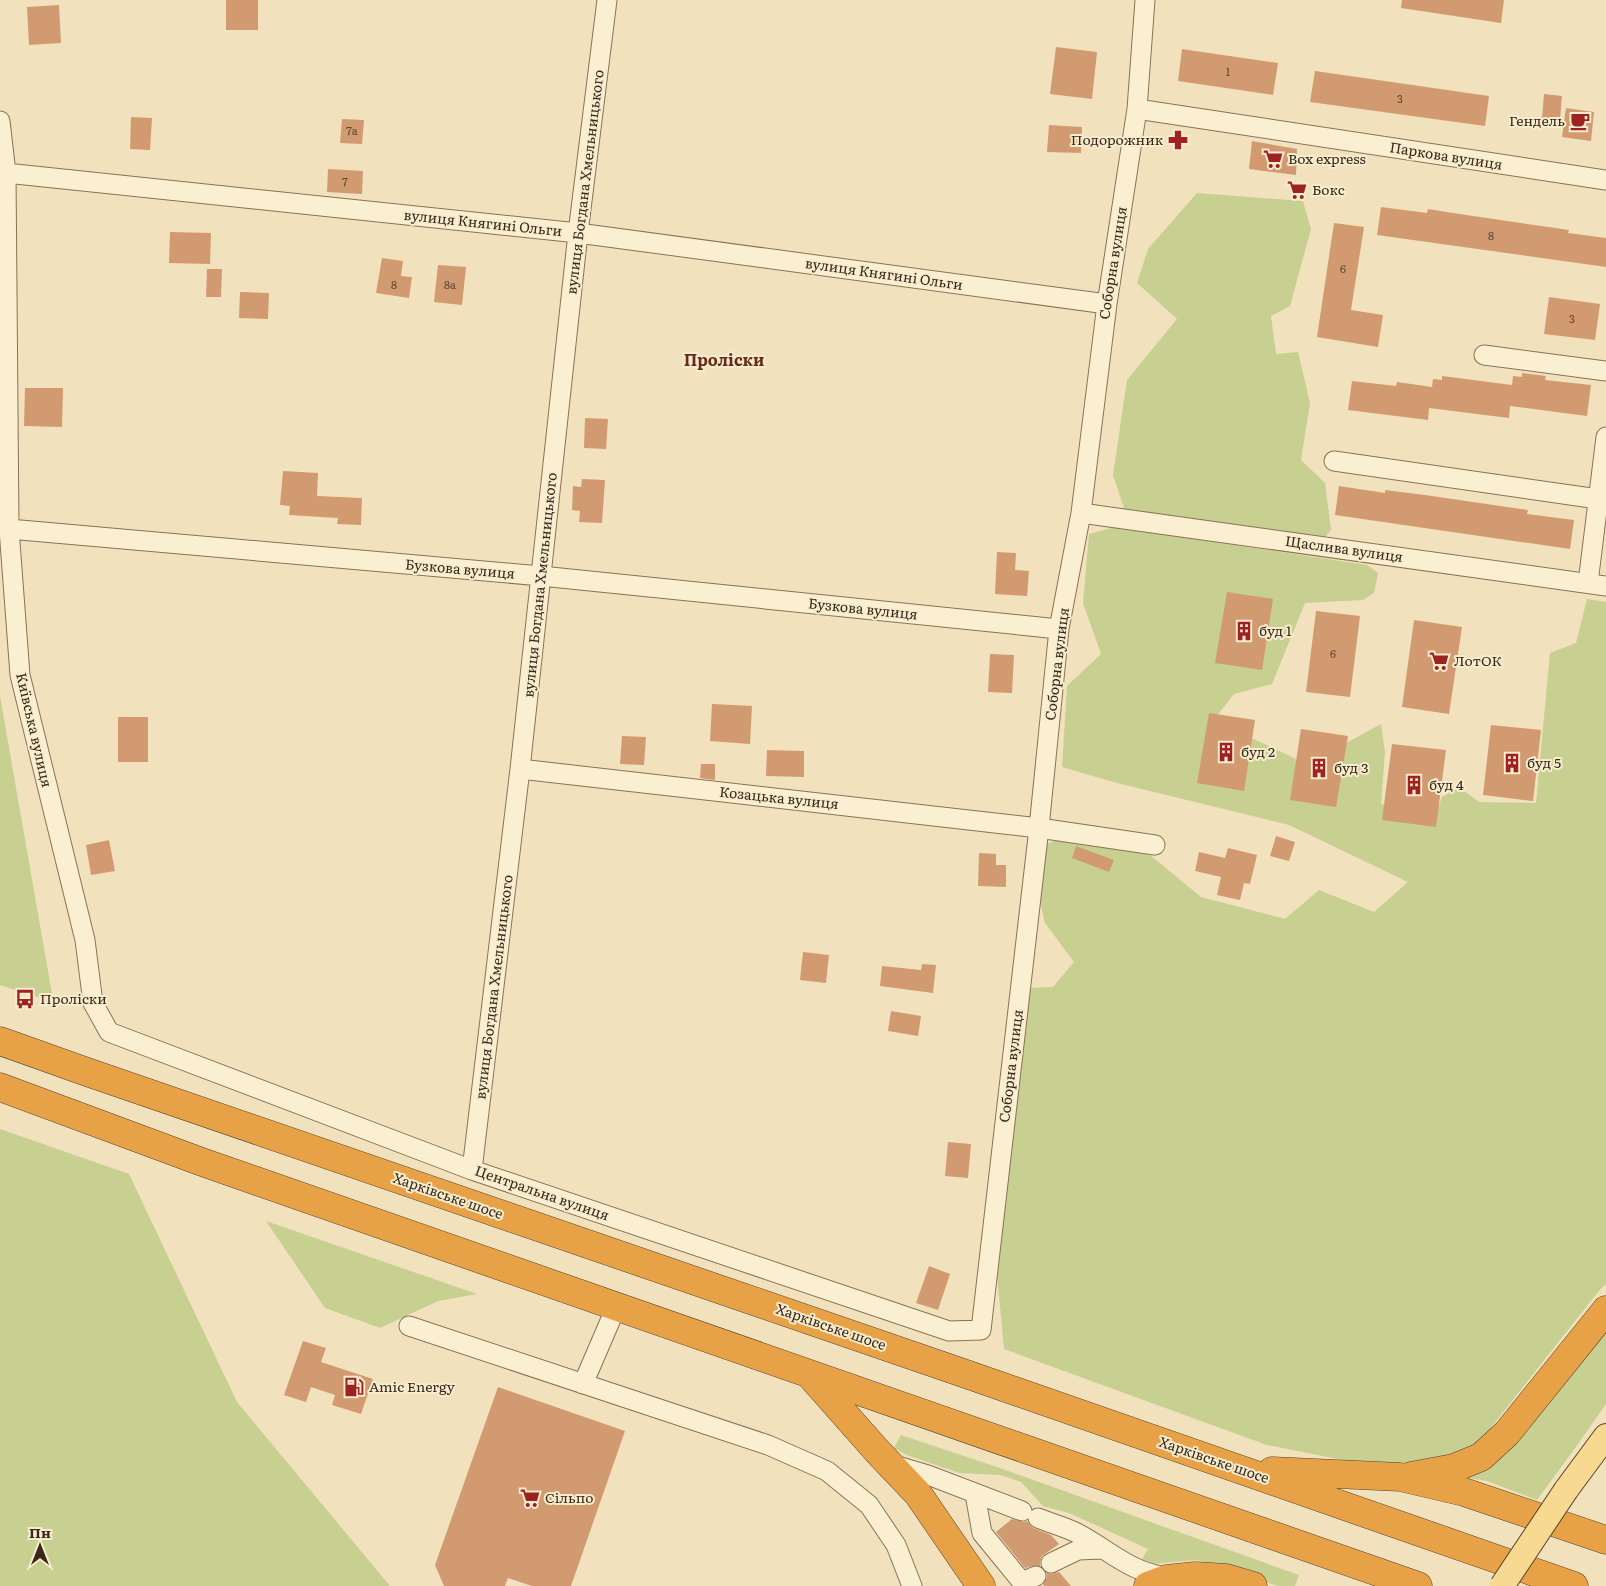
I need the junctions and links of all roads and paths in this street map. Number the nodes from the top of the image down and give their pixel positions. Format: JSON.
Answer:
{"nodes":[{"id":1,"x":607,"y":0,"type":"edge"},
{"id":2,"x":1145,"y":0,"type":"edge"},
{"id":3,"x":1137,"y":109,"type":"junction"},
{"id":4,"x":0,"y":121,"type":"edge"},
{"id":5,"x":6,"y":173,"type":"junction"},
{"id":6,"x":1606,"y":180,"type":"edge"},
{"id":7,"x":578,"y":233,"type":"junction"},
{"id":8,"x":1107,"y":304,"type":"junction"},
{"id":9,"x":1484,"y":355,"type":"dead end"},
{"id":10,"x":1606,"y":371,"type":"edge"},
{"id":11,"x":1606,"y":437,"type":"edge"},
{"id":12,"x":1334,"y":461,"type":"dead end"},
{"id":13,"x":1598,"y":499,"type":"junction"},
{"id":14,"x":1081,"y":513,"type":"junction"},
{"id":15,"x":9,"y":529,"type":"junction"},
{"id":16,"x":541,"y":576,"type":"junction"},
{"id":17,"x":1597,"y":584,"type":"edge"},
{"id":18,"x":1059,"y":629,"type":"junction"},
{"id":19,"x":520,"y":769,"type":"junction"},
{"id":20,"x":1039,"y":828,"type":"junction"},
{"id":21,"x":1155,"y":845,"type":"dead end"},
{"id":22,"x":108,"y":1032,"type":"joint"},
{"id":23,"x":0,"y":1041,"type":"edge"},
{"id":24,"x":0,"y":1086,"type":"edge"},
{"id":25,"x":472,"y":1170,"type":"junction"},
{"id":26,"x":617,"y":1305,"type":"junction"},
{"id":27,"x":1606,"y":1310,"type":"edge"},
{"id":28,"x":409,"y":1326,"type":"dead end"},
{"id":29,"x":981,"y":1330,"type":"joint"},
{"id":30,"x":809,"y":1373,"type":"junction"},
{"id":31,"x":583,"y":1384,"type":"junction"},
{"id":32,"x":1606,"y":1436,"type":"edge"},
{"id":33,"x":890,"y":1463,"type":"junction"},
{"id":34,"x":1242,"y":1470,"type":"junction"},
{"id":35,"x":1400,"y":1477,"type":"junction"},
{"id":36,"x":975,"y":1494,"type":"junction"},
{"id":37,"x":951,"y":1540,"type":"junction"},
{"id":38,"x":1606,"y":1540,"type":"edge"},
{"id":39,"x":1101,"y":1549,"type":"junction"},
{"id":40,"x":1051,"y":1563,"type":"dead end"},
{"id":41,"x":1036,"y":1576,"type":"dead end"},
{"id":42,"x":1183,"y":1577,"type":"junction"},
{"id":43,"x":1012,"y":1578,"type":"edge"},
{"id":44,"x":912,"y":1586,"type":"edge"},
{"id":45,"x":959,"y":1586,"type":"edge"},
{"id":46,"x":982,"y":1586,"type":"edge"},
{"id":47,"x":1148,"y":1586,"type":"edge"},
{"id":48,"x":1253,"y":1586,"type":"edge"},
{"id":49,"x":1418,"y":1586,"type":"edge"},
{"id":50,"x":1502,"y":1586,"type":"edge"},
{"id":51,"x":1574,"y":1586,"type":"edge"}],
"edges":[{"from":1,"to":7,"type":"street","name":"вулиця Богдана Хмельницького"},
{"from":2,"to":3,"type":"street","name":"Соборна вулиця"},
{"from":3,"to":6,"type":"street","name":"Паркова вулиця"},
{"from":3,"to":8,"type":"street","name":"Соборна вулиця"},
{"from":4,"to":5,"type":"street","name":"Київська вулиця"},
{"from":5,"to":7,"type":"street","name":"вулиця Княгині Ольги"},
{"from":5,"to":15,"type":"street","name":"Київська вулиця"},
{"from":7,"to":8,"type":"street","name":"вулиця Княгині Ольги"},
{"from":7,"to":16,"type":"street","name":"вулиця Богдана Хмельницького"},
{"from":8,"to":14,"type":"street","name":"Соборна вулиця"},
{"from":9,"to":10,"type":"street"},
{"from":11,"to":13,"type":"street"},
{"from":12,"to":13,"type":"street"},
{"from":13,"to":17,"type":"street"},
{"from":14,"to":17,"type":"street","name":"Щаслива вулиця"},
{"from":14,"to":18,"type":"street","name":"Соборна вулиця"},
{"from":15,"to":16,"type":"street","name":"Бузкова вулиця"},
{"from":15,"to":22,"type":"street","name":"Київська вулиця"},
{"from":16,"to":18,"type":"street","name":"Бузкова вулиця"},
{"from":16,"to":19,"type":"street","name":"вулиця Богдана Хмельницького"},
{"from":18,"to":20,"type":"street","name":"Соборна вулиця"},
{"from":19,"to":20,"type":"street","name":"Козацька вулиця"},
{"from":19,"to":25,"type":"street","name":"вулиця Богдана Хмельницького"},
{"from":20,"to":21,"type":"street","name":"Козацька вулиця"},
{"from":20,"to":29,"type":"street","name":"Соборна вулиця"},
{"from":22,"to":25,"type":"street","name":"Центральна вулиця"},
{"from":23,"to":34,"type":"highway","name":"Харківське шосе"},
{"from":24,"to":26,"type":"highway"},
{"from":25,"to":29,"type":"street","name":"Центральна вулиця"},
{"from":26,"to":30,"type":"highway"},
{"from":26,"to":31,"type":"street"},
{"from":27,"to":35,"type":"highway"},
{"from":28,"to":31,"type":"street"},
{"from":30,"to":33,"type":"highway"},
{"from":30,"to":49,"type":"highway"},
{"from":31,"to":44,"type":"street"},
{"from":32,"to":50,"type":"main road","bridge":true},
{"from":33,"to":36,"type":"street"},
{"from":33,"to":37,"type":"highway"},
{"from":34,"to":35,"type":"highway"},
{"from":34,"to":51,"type":"highway","name":"Харківське шосе"},
{"from":35,"to":38,"type":"highway"},
{"from":36,"to":39,"type":"street"},
{"from":36,"to":43,"type":"street"},
{"from":37,"to":45,"type":"highway"},
{"from":37,"to":46,"type":"highway"},
{"from":39,"to":40,"type":"street"},
{"from":39,"to":42,"type":"street"},
{"from":41,"to":43,"type":"street"},
{"from":42,"to":47,"type":"highway"},
{"from":42,"to":48,"type":"highway"}]}
